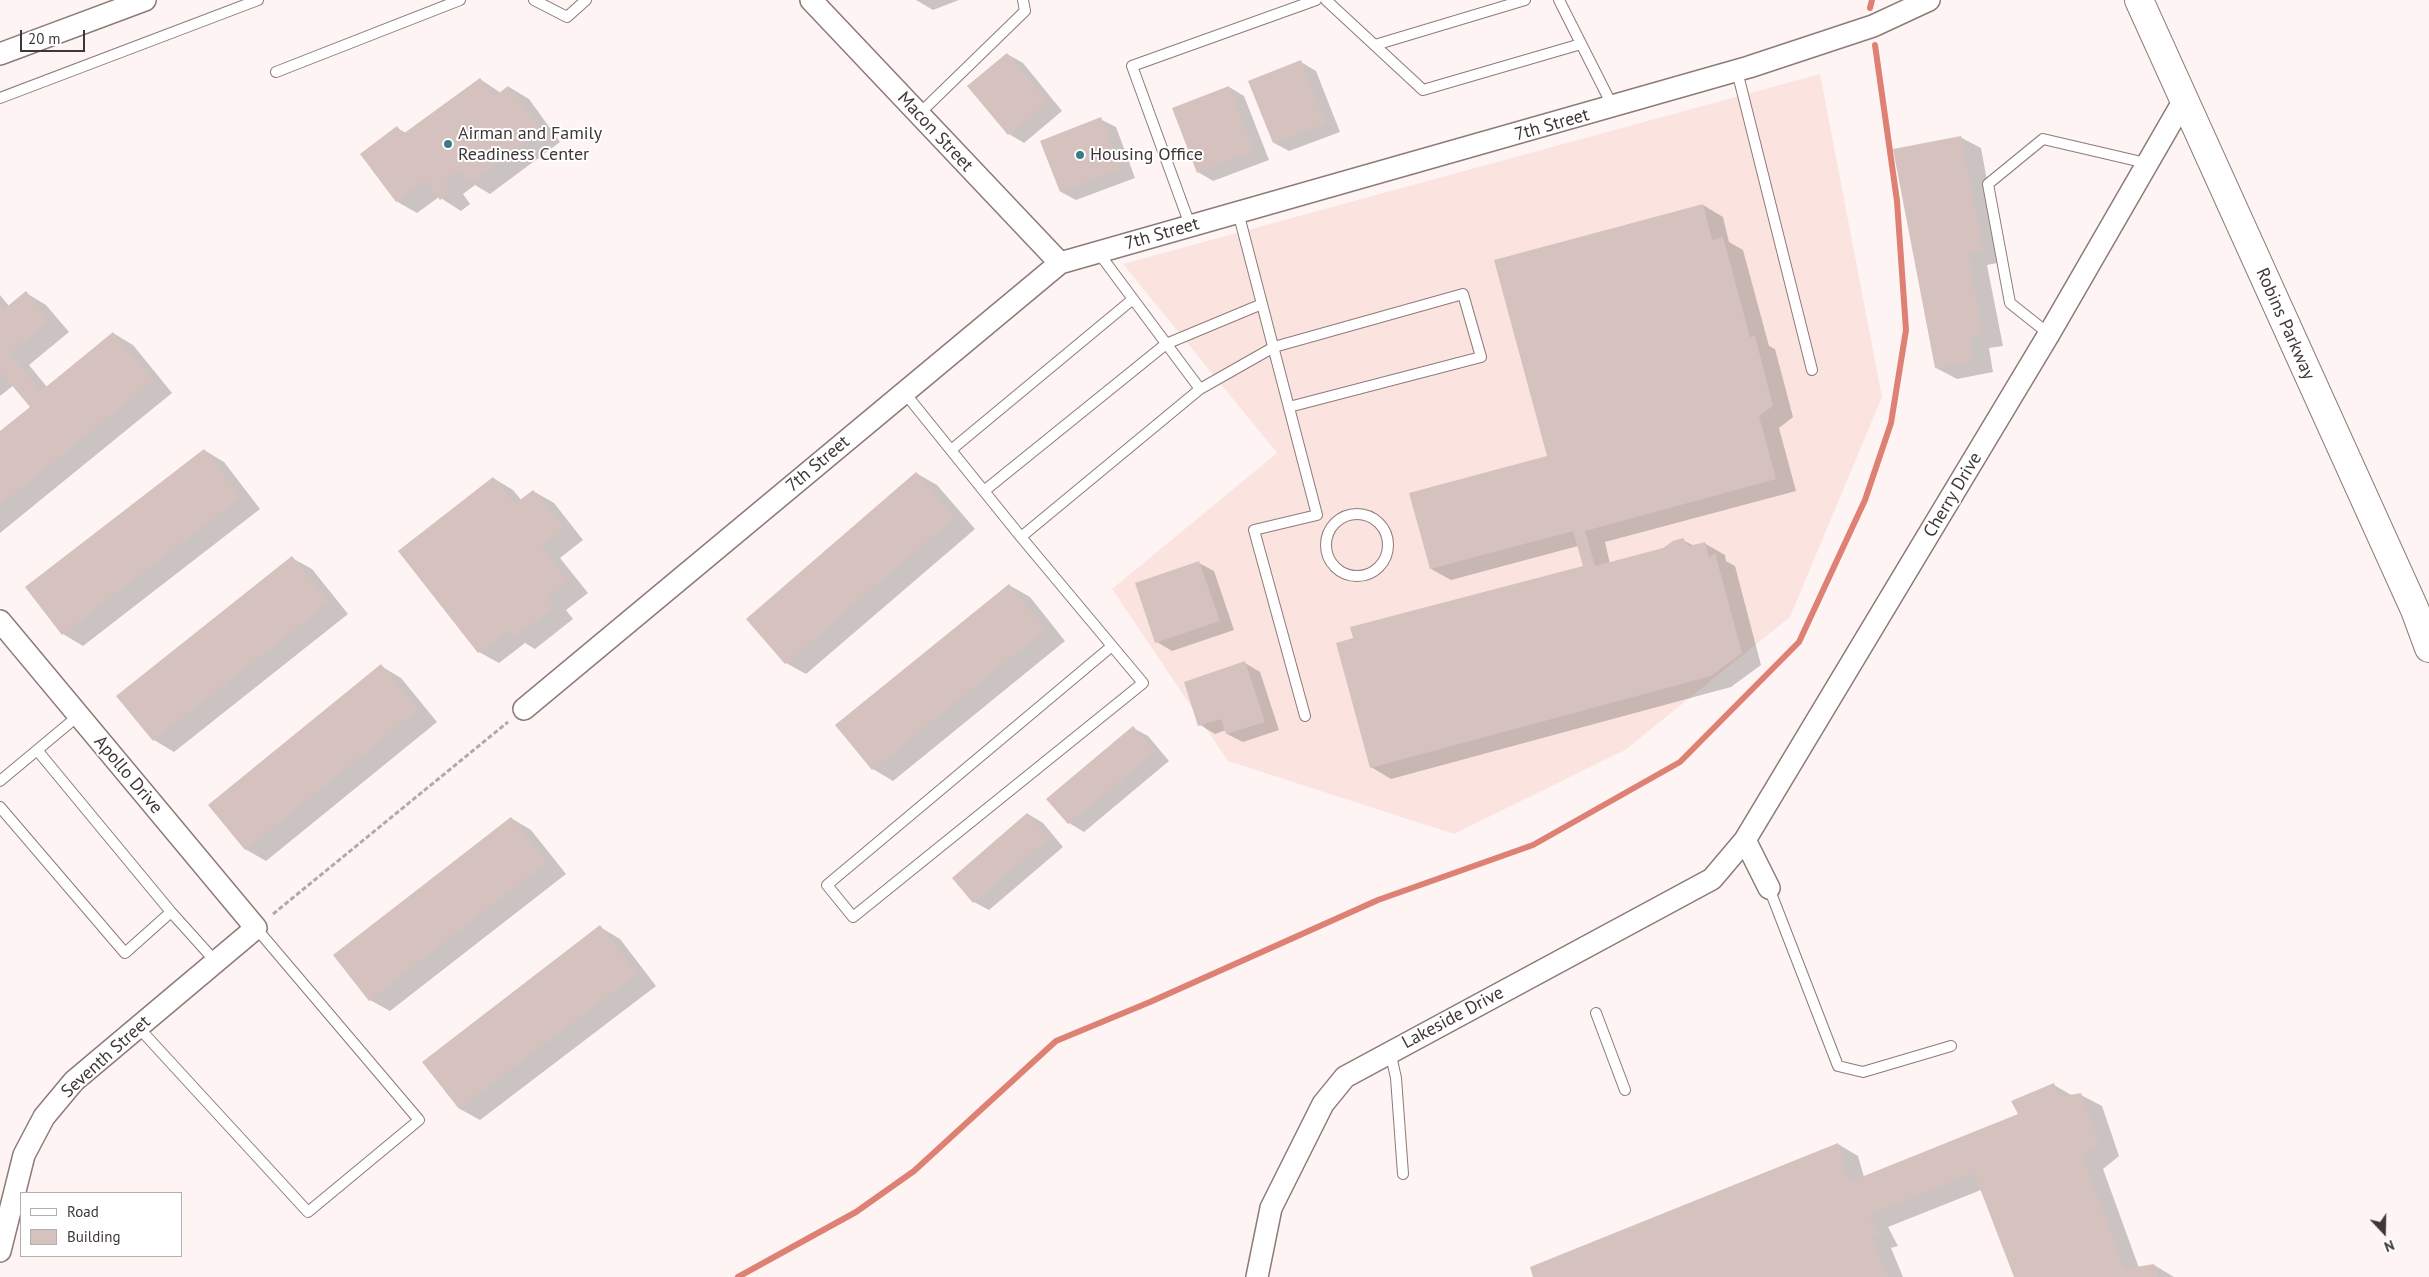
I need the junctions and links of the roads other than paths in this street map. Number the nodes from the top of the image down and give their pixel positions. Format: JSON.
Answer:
{"nodes":[{"id":1,"x":145,"y":0,"type":"edge"},
{"id":2,"x":258,"y":0,"type":"edge"},
{"id":3,"x":460,"y":0,"type":"edge"},
{"id":4,"x":534,"y":0,"type":"edge"},
{"id":5,"x":586,"y":0,"type":"edge"},
{"id":6,"x":811,"y":0,"type":"edge"},
{"id":7,"x":1023,"y":0,"type":"edge"},
{"id":8,"x":1316,"y":0,"type":"edge"},
{"id":9,"x":1326,"y":0,"type":"edge"},
{"id":10,"x":1525,"y":0,"type":"edge"},
{"id":11,"x":1559,"y":0,"type":"edge"},
{"id":12,"x":1929,"y":0,"type":"edge"},
{"id":13,"x":2139,"y":0,"type":"edge"},
{"id":14,"x":1581,"y":44,"type":"junction"},
{"id":15,"x":1375,"y":45,"type":"junction"},
{"id":16,"x":0,"y":54,"type":"edge"},
{"id":17,"x":1737,"y":71,"type":"junction"},
{"id":18,"x":276,"y":72,"type":"dead end"},
{"id":19,"x":0,"y":98,"type":"edge"},
{"id":20,"x":2184,"y":100,"type":"junction"},
{"id":21,"x":1613,"y":107,"type":"junction"},
{"id":22,"x":919,"y":114,"type":"junction"},
{"id":23,"x":2146,"y":163,"type":"junction"},
{"id":24,"x":1238,"y":212,"type":"junction"},
{"id":25,"x":1190,"y":225,"type":"junction"},
{"id":26,"x":1098,"y":252,"type":"junction"},
{"id":27,"x":1060,"y":263,"type":"junction"},
{"id":28,"x":1133,"y":299,"type":"junction"},
{"id":29,"x":1262,"y":304,"type":"junction"},
{"id":30,"x":2050,"y":334,"type":"junction"},
{"id":31,"x":1166,"y":344,"type":"junction"},
{"id":32,"x":1274,"y":347,"type":"junction"},
{"id":33,"x":1812,"y":370,"type":"dead end"},
{"id":34,"x":1200,"y":389,"type":"junction"},
{"id":35,"x":904,"y":392,"type":"junction"},
{"id":36,"x":1289,"y":407,"type":"junction"},
{"id":37,"x":951,"y":450,"type":"junction"},
{"id":38,"x":984,"y":491,"type":"junction"},
{"id":39,"x":1317,"y":515,"type":"junction"},
{"id":40,"x":1332,"y":525,"type":"junction"},
{"id":41,"x":1021,"y":537,"type":"junction"},
{"id":42,"x":0,"y":621,"type":"edge"},
{"id":43,"x":1112,"y":646,"type":"junction"},
{"id":44,"x":2429,"y":648,"type":"edge"},
{"id":45,"x":524,"y":709,"type":"road end"},
{"id":46,"x":78,"y":716,"type":"junction"},
{"id":47,"x":1305,"y":716,"type":"dead end"},
{"id":48,"x":37,"y":750,"type":"junction"},
{"id":49,"x":0,"y":780,"type":"edge"},
{"id":50,"x":0,"y":807,"type":"edge"},
{"id":51,"x":1744,"y":840,"type":"junction"},
{"id":52,"x":1769,"y":888,"type":"joint"},
{"id":53,"x":171,"y":912,"type":"junction"},
{"id":54,"x":256,"y":928,"type":"junction"},
{"id":55,"x":216,"y":962,"type":"junction"},
{"id":56,"x":1596,"y":1013,"type":"dead end"},
{"id":57,"x":138,"y":1027,"type":"junction"},
{"id":58,"x":1951,"y":1046,"type":"dead end"},
{"id":59,"x":1390,"y":1051,"type":"junction"},
{"id":60,"x":1624,"y":1090,"type":"dead end"},
{"id":61,"x":1403,"y":1174,"type":"dead end"},
{"id":62,"x":0,"y":1251,"type":"edge"},
{"id":63,"x":1257,"y":1277,"type":"edge"}],
"edges":[{"from":1,"to":16,"type":"street"},
{"from":2,"to":19,"type":"lane"},
{"from":3,"to":18,"type":"lane"},
{"from":4,"to":5,"type":"lane"},
{"from":6,"to":22,"type":"street","name":"Macon Street"},
{"from":7,"to":22,"type":"lane"},
{"from":8,"to":25,"type":"lane"},
{"from":9,"to":15,"type":"lane"},
{"from":10,"to":15,"type":"lane"},
{"from":11,"to":14,"type":"lane"},
{"from":12,"to":17,"type":"street","name":"7th Street"},
{"from":13,"to":20,"type":"street","name":"Robins Parkway"},
{"from":14,"to":15,"type":"lane"},
{"from":14,"to":21,"type":"lane"},
{"from":17,"to":21,"type":"street","name":"7th Street"},
{"from":17,"to":33,"type":"lane"},
{"from":20,"to":23,"type":"street","name":"Cherry Drive"},
{"from":20,"to":44,"type":"street","name":"Robins Parkway"},
{"from":21,"to":24,"type":"street","name":"7th Street"},
{"from":22,"to":27,"type":"street","name":"Macon Street"},
{"from":23,"to":30,"type":"street","name":"Cherry Drive"},
{"from":23,"to":30,"type":"lane"},
{"from":24,"to":25,"type":"street","name":"7th Street"},
{"from":24,"to":29,"type":"lane"},
{"from":25,"to":26,"type":"street","name":"7th Street"},
{"from":26,"to":27,"type":"street","name":"7th Street"},
{"from":26,"to":28,"type":"lane"},
{"from":27,"to":35,"type":"street","name":"7th Street"},
{"from":28,"to":31,"type":"lane"},
{"from":28,"to":37,"type":"lane"},
{"from":29,"to":31,"type":"lane"},
{"from":29,"to":32,"type":"lane"},
{"from":30,"to":51,"type":"street","name":"Cherry Drive"},
{"from":31,"to":34,"type":"lane"},
{"from":31,"to":38,"type":"lane"},
{"from":32,"to":34,"type":"lane"},
{"from":32,"to":36,"type":"lane"},
{"from":32,"to":36,"type":"lane"},
{"from":34,"to":41,"type":"lane"},
{"from":35,"to":37,"type":"lane"},
{"from":35,"to":45,"type":"street","name":"7th Street"},
{"from":36,"to":39,"type":"lane"},
{"from":37,"to":38,"type":"lane"},
{"from":38,"to":41,"type":"lane"},
{"from":39,"to":40,"type":"lane"},
{"from":39,"to":47,"type":"lane"},
{"from":40,"to":40,"type":"lane"},
{"from":41,"to":43,"type":"lane"},
{"from":42,"to":46,"type":"street","name":"Apollo Drive"},
{"from":43,"to":43,"type":"lane"},
{"from":46,"to":48,"type":"lane"},
{"from":46,"to":54,"type":"street","name":"Apollo Drive"},
{"from":48,"to":49,"type":"lane"},
{"from":48,"to":53,"type":"lane"},
{"from":50,"to":53,"type":"lane"},
{"from":51,"to":52,"type":"street"},
{"from":51,"to":59,"type":"street","name":"Lakeside Drive"},
{"from":52,"to":58,"type":"lane"},
{"from":53,"to":55,"type":"lane"},
{"from":54,"to":55,"type":"street","name":"Seventh Street"},
{"from":54,"to":57,"type":"lane"},
{"from":55,"to":57,"type":"street","name":"Seventh Street"},
{"from":56,"to":60,"type":"lane"},
{"from":57,"to":62,"type":"street","name":"Seventh Street"},
{"from":59,"to":61,"type":"lane"},
{"from":59,"to":63,"type":"street","name":"Lakeside Drive"}]}
